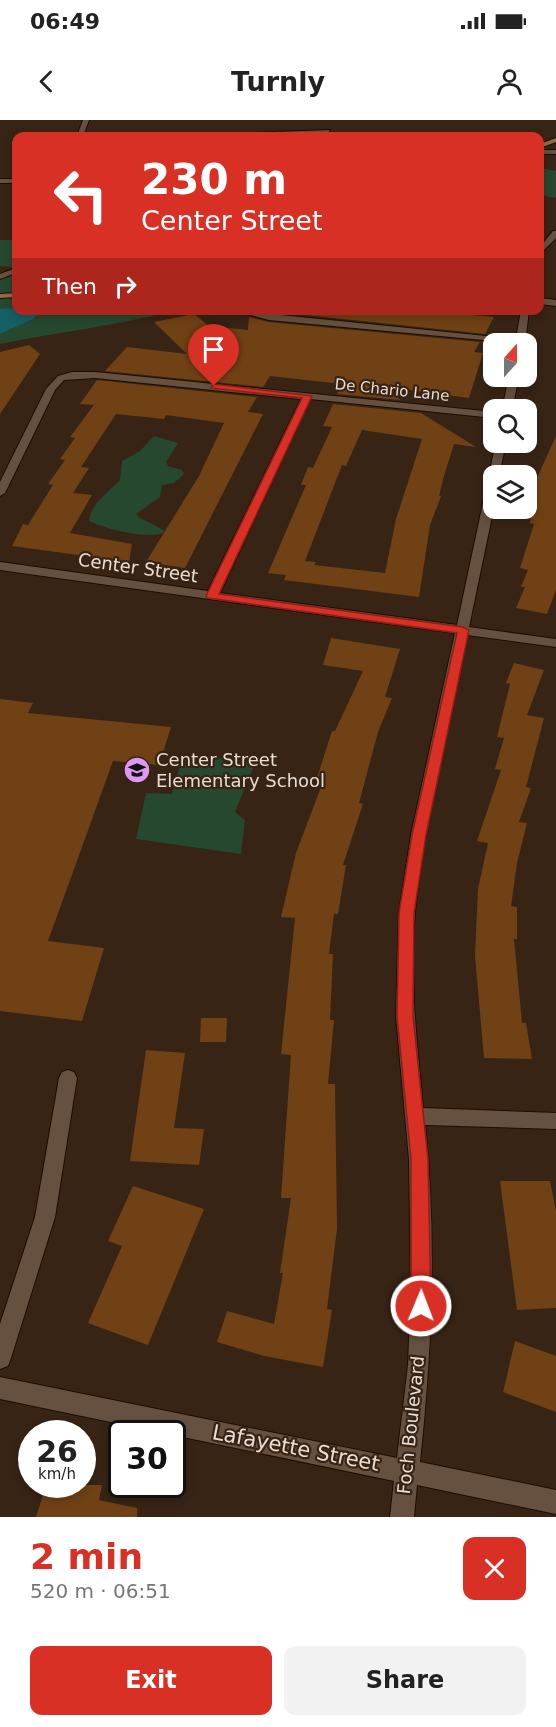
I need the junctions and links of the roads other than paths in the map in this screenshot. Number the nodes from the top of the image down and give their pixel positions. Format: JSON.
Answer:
{"nodes":[{"id":1,"x":321,"y":125,"type":"dead end"},
{"id":2,"x":328,"y":131,"type":"joint"},
{"id":3,"x":306,"y":132,"type":"edge"},
{"id":4,"x":553,"y":231,"type":"edge"},
{"id":5,"x":544,"y":246,"type":"edge"},
{"id":6,"x":259,"y":315,"type":"edge"},
{"id":7,"x":524,"y":315,"type":"edge"},
{"id":8,"x":522,"y":333,"type":"edge"},
{"id":9,"x":483,"y":339,"type":"edge"},
{"id":10,"x":308,"y":396,"type":"junction"},
{"id":11,"x":483,"y":414,"type":"edge"},
{"id":12,"x":0,"y":493,"type":"edge"},
{"id":13,"x":485,"y":519,"type":"edge"},
{"id":14,"x":0,"y":566,"type":"edge"},
{"id":15,"x":212,"y":596,"type":"junction"},
{"id":16,"x":463,"y":630,"type":"junction"},
{"id":17,"x":556,"y":643,"type":"edge"},
{"id":18,"x":68,"y":1078,"type":"dead end"},
{"id":19,"x":416,"y":1116,"type":"junction"},
{"id":20,"x":556,"y":1121,"type":"edge"},
{"id":21,"x":0,"y":1358,"type":"edge"},
{"id":22,"x":0,"y":1388,"type":"edge"},
{"id":23,"x":406,"y":1470,"type":"junction"},
{"id":24,"x":556,"y":1502,"type":"edge"},
{"id":25,"x":402,"y":1517,"type":"edge"}],
"edges":[{"from":1,"to":2,"type":"street"},
{"from":2,"to":3,"type":"street"},
{"from":4,"to":5,"type":"street"},
{"from":6,"to":9,"type":"street"},
{"from":7,"to":8,"type":"street"},
{"from":10,"to":11,"type":"street","name":"De Chario Lane"},
{"from":10,"to":12,"type":"street","name":"De Chario Lane"},
{"from":10,"to":15,"type":"street"},
{"from":13,"to":16,"type":"street","name":"Foch Boulevard"},
{"from":14,"to":15,"type":"street","name":"Center Street"},
{"from":15,"to":16,"type":"street","name":"Center Street"},
{"from":16,"to":17,"type":"street","name":"Center Street"},
{"from":16,"to":19,"type":"street","name":"Foch Boulevard"},
{"from":18,"to":21,"type":"street"},
{"from":19,"to":20,"type":"street"},
{"from":19,"to":23,"type":"street","name":"Foch Boulevard"},
{"from":22,"to":23,"type":"street","name":"Lafayette Street"},
{"from":23,"to":24,"type":"street","name":"Lafayette Street"},
{"from":23,"to":25,"type":"street","name":"Foch Boulevard"}]}
